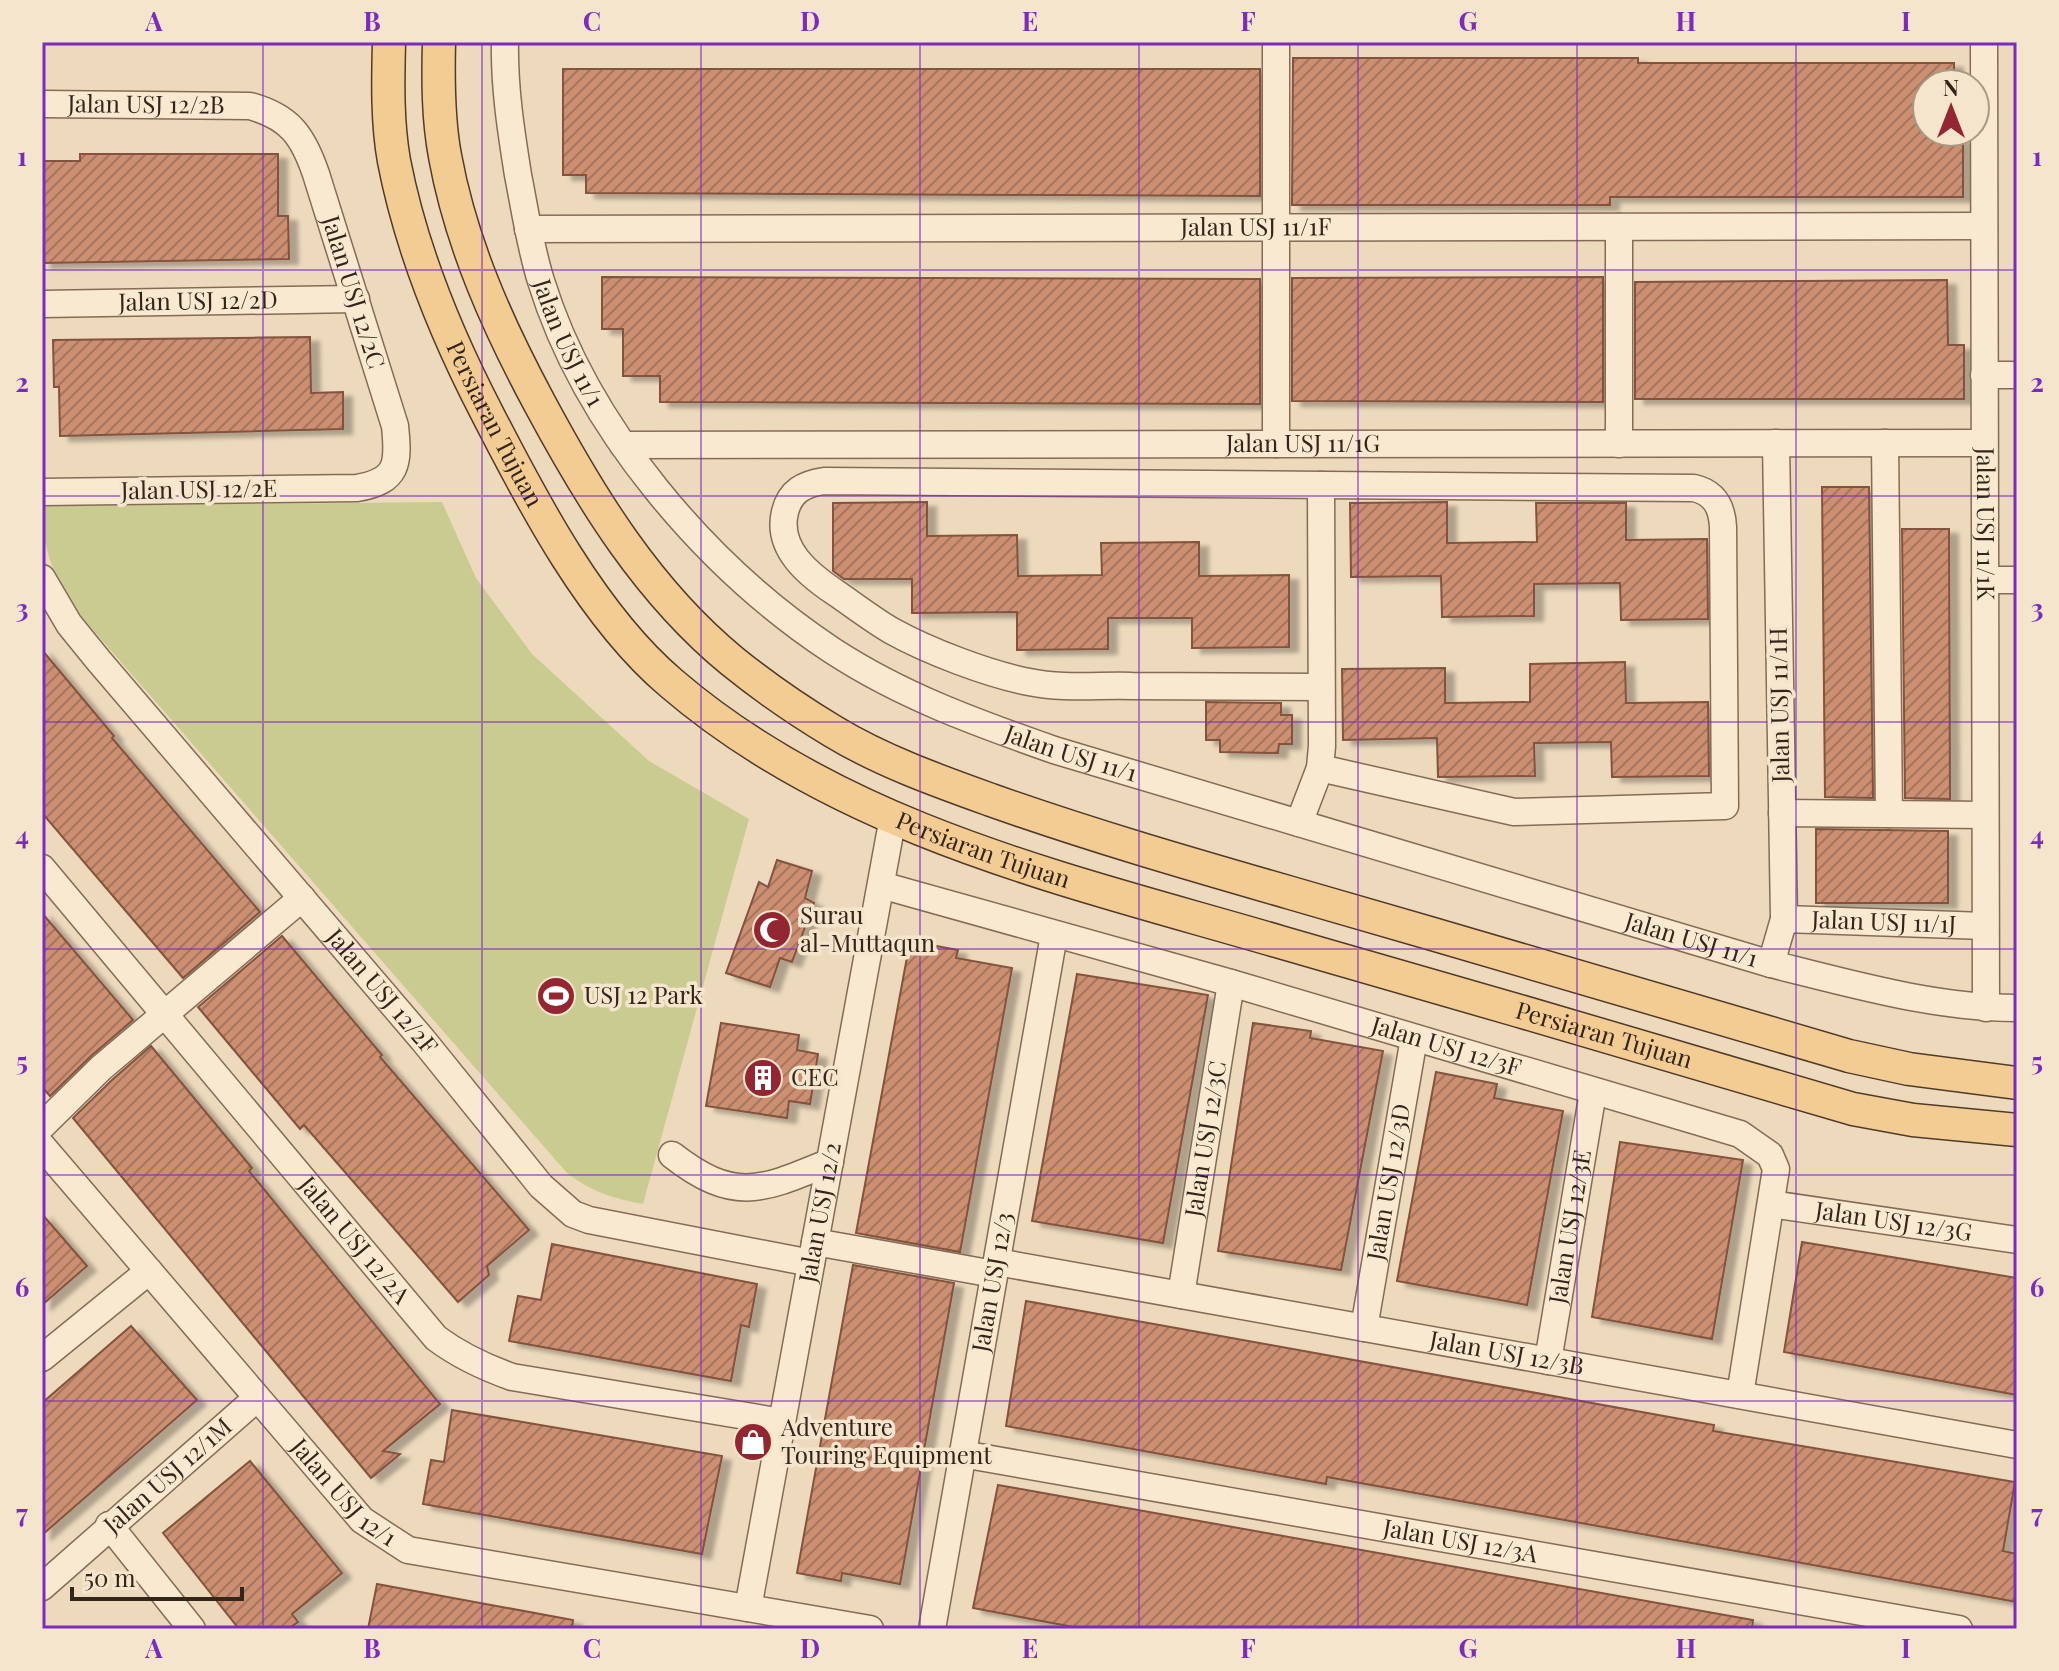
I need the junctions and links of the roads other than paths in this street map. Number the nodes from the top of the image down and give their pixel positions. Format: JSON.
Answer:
{"nodes":[{"id":1,"x":389,"y":42,"type":"edge"},
{"id":2,"x":439,"y":42,"type":"edge"},
{"id":3,"x":505,"y":42,"type":"edge"},
{"id":4,"x":1276,"y":42,"type":"edge"},
{"id":5,"x":1984,"y":42,"type":"edge"},
{"id":6,"x":42,"y":104,"type":"edge"},
{"id":7,"x":250,"y":106,"type":"joint"},
{"id":8,"x":1984,"y":226,"type":"junction"},
{"id":9,"x":1619,"y":227,"type":"junction"},
{"id":10,"x":1276,"y":228,"type":"junction"},
{"id":11,"x":528,"y":229,"type":"junction"},
{"id":12,"x":356,"y":299,"type":"junction"},
{"id":13,"x":42,"y":304,"type":"edge"},
{"id":14,"x":508,"y":342,"type":"junction"},
{"id":15,"x":461,"y":363,"type":"junction"},
{"id":16,"x":1984,"y":375,"type":"junction"},
{"id":17,"x":2017,"y":375,"type":"edge"},
{"id":18,"x":1776,"y":443,"type":"junction"},
{"id":19,"x":1885,"y":443,"type":"junction"},
{"id":20,"x":1984,"y":443,"type":"junction"},
{"id":21,"x":1276,"y":444,"type":"junction"},
{"id":22,"x":1619,"y":444,"type":"junction"},
{"id":23,"x":623,"y":445,"type":"junction"},
{"id":24,"x":1321,"y":485,"type":"junction"},
{"id":25,"x":357,"y":488,"type":"joint"},
{"id":26,"x":42,"y":492,"type":"edge"},
{"id":27,"x":42,"y":578,"type":"edge"},
{"id":28,"x":1985,"y":580,"type":"junction"},
{"id":29,"x":2017,"y":580,"type":"edge"},
{"id":30,"x":1321,"y":687,"type":"junction"},
{"id":31,"x":1320,"y":768,"type":"junction"},
{"id":32,"x":1782,"y":813,"type":"junction"},
{"id":33,"x":1889,"y":814,"type":"junction"},
{"id":34,"x":1985,"y":815,"type":"junction"},
{"id":35,"x":893,"y":817,"type":"junction"},
{"id":36,"x":1299,"y":823,"type":"junction"},
{"id":37,"x":42,"y":868,"type":"edge"},
{"id":38,"x":881,"y":885,"type":"junction"},
{"id":39,"x":302,"y":898,"type":"junction"},
{"id":40,"x":1784,"y":919,"type":"junction"},
{"id":41,"x":1985,"y":926,"type":"junction"},
{"id":42,"x":1054,"y":935,"type":"junction"},
{"id":43,"x":1771,"y":964,"type":"junction"},
{"id":44,"x":1231,"y":983,"type":"junction"},
{"id":45,"x":1986,"y":1008,"type":"junction"},
{"id":46,"x":2017,"y":1008,"type":"edge"},
{"id":47,"x":165,"y":1014,"type":"junction"},
{"id":48,"x":1414,"y":1038,"type":"junction"},
{"id":49,"x":2017,"y":1083,"type":"edge"},
{"id":50,"x":1593,"y":1092,"type":"junction"},
{"id":51,"x":42,"y":1126,"type":"edge"},
{"id":52,"x":2017,"y":1130,"type":"edge"},
{"id":53,"x":42,"y":1146,"type":"edge"},
{"id":54,"x":672,"y":1155,"type":"dead end"},
{"id":55,"x":830,"y":1162,"type":"junction"},
{"id":56,"x":1771,"y":1204,"type":"junction"},
{"id":57,"x":2017,"y":1240,"type":"edge"},
{"id":58,"x":813,"y":1253,"type":"junction"},
{"id":59,"x":995,"y":1268,"type":"junction"},
{"id":60,"x":149,"y":1271,"type":"junction"},
{"id":61,"x":1181,"y":1295,"type":"junction"},
{"id":62,"x":1364,"y":1328,"type":"junction"},
{"id":63,"x":42,"y":1358,"type":"edge"},
{"id":64,"x":1548,"y":1361,"type":"junction"},
{"id":65,"x":1740,"y":1395,"type":"junction"},
{"id":66,"x":257,"y":1398,"type":"junction"},
{"id":67,"x":782,"y":1422,"type":"junction"},
{"id":68,"x":2017,"y":1445,"type":"edge"},
{"id":69,"x":962,"y":1454,"type":"junction"},
{"id":70,"x":109,"y":1525,"type":"junction"},
{"id":71,"x":42,"y":1587,"type":"edge"},
{"id":72,"x":737,"y":1614,"type":"edge"},
{"id":73,"x":192,"y":1629,"type":"edge"},
{"id":74,"x":870,"y":1629,"type":"edge"},
{"id":75,"x":932,"y":1629,"type":"edge"},
{"id":76,"x":1959,"y":1629,"type":"edge"}],
"edges":[{"from":1,"to":15,"type":"main road","name":"Persiaran Tujuan"},
{"from":2,"to":14,"type":"main road","name":"Persiaran Tujuan"},
{"from":3,"to":11,"type":"street","name":"Jalan USJ 11/1"},
{"from":4,"to":10,"type":"street"},
{"from":5,"to":8,"type":"street","name":"Jalan USJ 11/1K"},
{"from":6,"to":7,"type":"street","name":"Jalan USJ 12/2B"},
{"from":7,"to":12,"type":"street","name":"Jalan USJ 12/2C"},
{"from":8,"to":9,"type":"street","name":"Jalan USJ 11/1F"},
{"from":8,"to":16,"type":"street","name":"Jalan USJ 11/1K"},
{"from":9,"to":10,"type":"street","name":"Jalan USJ 11/1F"},
{"from":9,"to":22,"type":"street"},
{"from":10,"to":11,"type":"street","name":"Jalan USJ 11/1F"},
{"from":10,"to":21,"type":"street"},
{"from":11,"to":23,"type":"street","name":"Jalan USJ 11/1"},
{"from":12,"to":13,"type":"street","name":"Jalan USJ 12/2D"},
{"from":12,"to":25,"type":"street","name":"Jalan USJ 12/2C"},
{"from":14,"to":15,"type":"main road"},
{"from":14,"to":49,"type":"main road","name":"Persiaran Tujuan"},
{"from":15,"to":35,"type":"main road","name":"Persiaran Tujuan"},
{"from":16,"to":17,"type":"street"},
{"from":16,"to":20,"type":"street","name":"Jalan USJ 11/1K"},
{"from":18,"to":19,"type":"street","name":"Jalan USJ 11/1G"},
{"from":18,"to":22,"type":"street","name":"Jalan USJ 11/1G"},
{"from":18,"to":32,"type":"street","name":"Jalan USJ 11/1H"},
{"from":19,"to":20,"type":"street","name":"Jalan USJ 11/1G"},
{"from":19,"to":33,"type":"street"},
{"from":20,"to":28,"type":"street","name":"Jalan USJ 11/1K"},
{"from":21,"to":22,"type":"street","name":"Jalan USJ 11/1G"},
{"from":21,"to":23,"type":"street","name":"Jalan USJ 11/1G"},
{"from":23,"to":36,"type":"street","name":"Jalan USJ 11/1"},
{"from":24,"to":30,"type":"street"},
{"from":24,"to":30,"type":"street"},
{"from":24,"to":31,"type":"street"},
{"from":25,"to":26,"type":"street","name":"Jalan USJ 12/2E"},
{"from":27,"to":39,"type":"street","name":"Jalan USJ 12/2F"},
{"from":28,"to":29,"type":"street"},
{"from":28,"to":34,"type":"street","name":"Jalan USJ 11/1K"},
{"from":30,"to":31,"type":"street"},
{"from":31,"to":36,"type":"street"},
{"from":32,"to":33,"type":"street"},
{"from":32,"to":40,"type":"street","name":"Jalan USJ 11/1H"},
{"from":33,"to":34,"type":"street"},
{"from":34,"to":41,"type":"street","name":"Jalan USJ 11/1K"},
{"from":35,"to":38,"type":"street","name":"Jalan USJ 12/2"},
{"from":35,"to":52,"type":"main road","name":"Persiaran Tujuan"},
{"from":36,"to":43,"type":"street","name":"Jalan USJ 11/1"},
{"from":37,"to":47,"type":"street","name":"Jalan USJ 12/2A"},
{"from":38,"to":42,"type":"street","name":"Jalan USJ 12/3F"},
{"from":38,"to":55,"type":"street","name":"Jalan USJ 12/2"},
{"from":39,"to":47,"type":"street"},
{"from":39,"to":58,"type":"street","name":"Jalan USJ 12/2F"},
{"from":40,"to":41,"type":"street","name":"Jalan USJ 11/1J"},
{"from":40,"to":43,"type":"street","name":"Jalan USJ 11/1H"},
{"from":41,"to":45,"type":"street","name":"Jalan USJ 11/1K"},
{"from":42,"to":44,"type":"street","name":"Jalan USJ 12/3F"},
{"from":42,"to":59,"type":"street","name":"Jalan USJ 12/3"},
{"from":43,"to":45,"type":"street","name":"Jalan USJ 11/1"},
{"from":44,"to":48,"type":"street","name":"Jalan USJ 12/3F"},
{"from":44,"to":61,"type":"street","name":"Jalan USJ 12/3C"},
{"from":45,"to":46,"type":"street","name":"Jalan USJ 11/1"},
{"from":47,"to":51,"type":"street"},
{"from":47,"to":67,"type":"street","name":"Jalan USJ 12/2A"},
{"from":48,"to":50,"type":"street","name":"Jalan USJ 12/3F"},
{"from":48,"to":62,"type":"street","name":"Jalan USJ 12/3D"},
{"from":50,"to":56,"type":"street","name":"Jalan USJ 12/3F"},
{"from":50,"to":64,"type":"street","name":"Jalan USJ 12/3E"},
{"from":53,"to":60,"type":"street","name":"Jalan USJ 12/1"},
{"from":54,"to":55,"type":"street"},
{"from":55,"to":58,"type":"street","name":"Jalan USJ 12/2"},
{"from":56,"to":57,"type":"street","name":"Jalan USJ 12/3G"},
{"from":56,"to":65,"type":"street","name":"Jalan USJ 12/3F"},
{"from":58,"to":59,"type":"street","name":"Jalan USJ 12/2F"},
{"from":58,"to":67,"type":"street","name":"Jalan USJ 12/2"},
{"from":59,"to":61,"type":"street","name":"Jalan USJ 12/3B"},
{"from":59,"to":69,"type":"street","name":"Jalan USJ 12/3"},
{"from":60,"to":63,"type":"street"},
{"from":60,"to":66,"type":"street","name":"Jalan USJ 12/1"},
{"from":61,"to":62,"type":"street","name":"Jalan USJ 12/3B"},
{"from":62,"to":64,"type":"street","name":"Jalan USJ 12/3B"},
{"from":64,"to":65,"type":"street","name":"Jalan USJ 12/3B"},
{"from":65,"to":68,"type":"street","name":"Jalan USJ 12/3B"},
{"from":66,"to":70,"type":"street","name":"Jalan USJ 12/1M"},
{"from":66,"to":72,"type":"street","name":"Jalan USJ 12/1"},
{"from":67,"to":72,"type":"street","name":"Jalan USJ 12/2"},
{"from":69,"to":75,"type":"street","name":"Jalan USJ 12/3"},
{"from":69,"to":76,"type":"street","name":"Jalan USJ 12/3A"},
{"from":70,"to":71,"type":"street","name":"Jalan USJ 12/1M"},
{"from":70,"to":73,"type":"street"},
{"from":72,"to":74,"type":"street","name":"Jalan USJ 12/1"}]}
